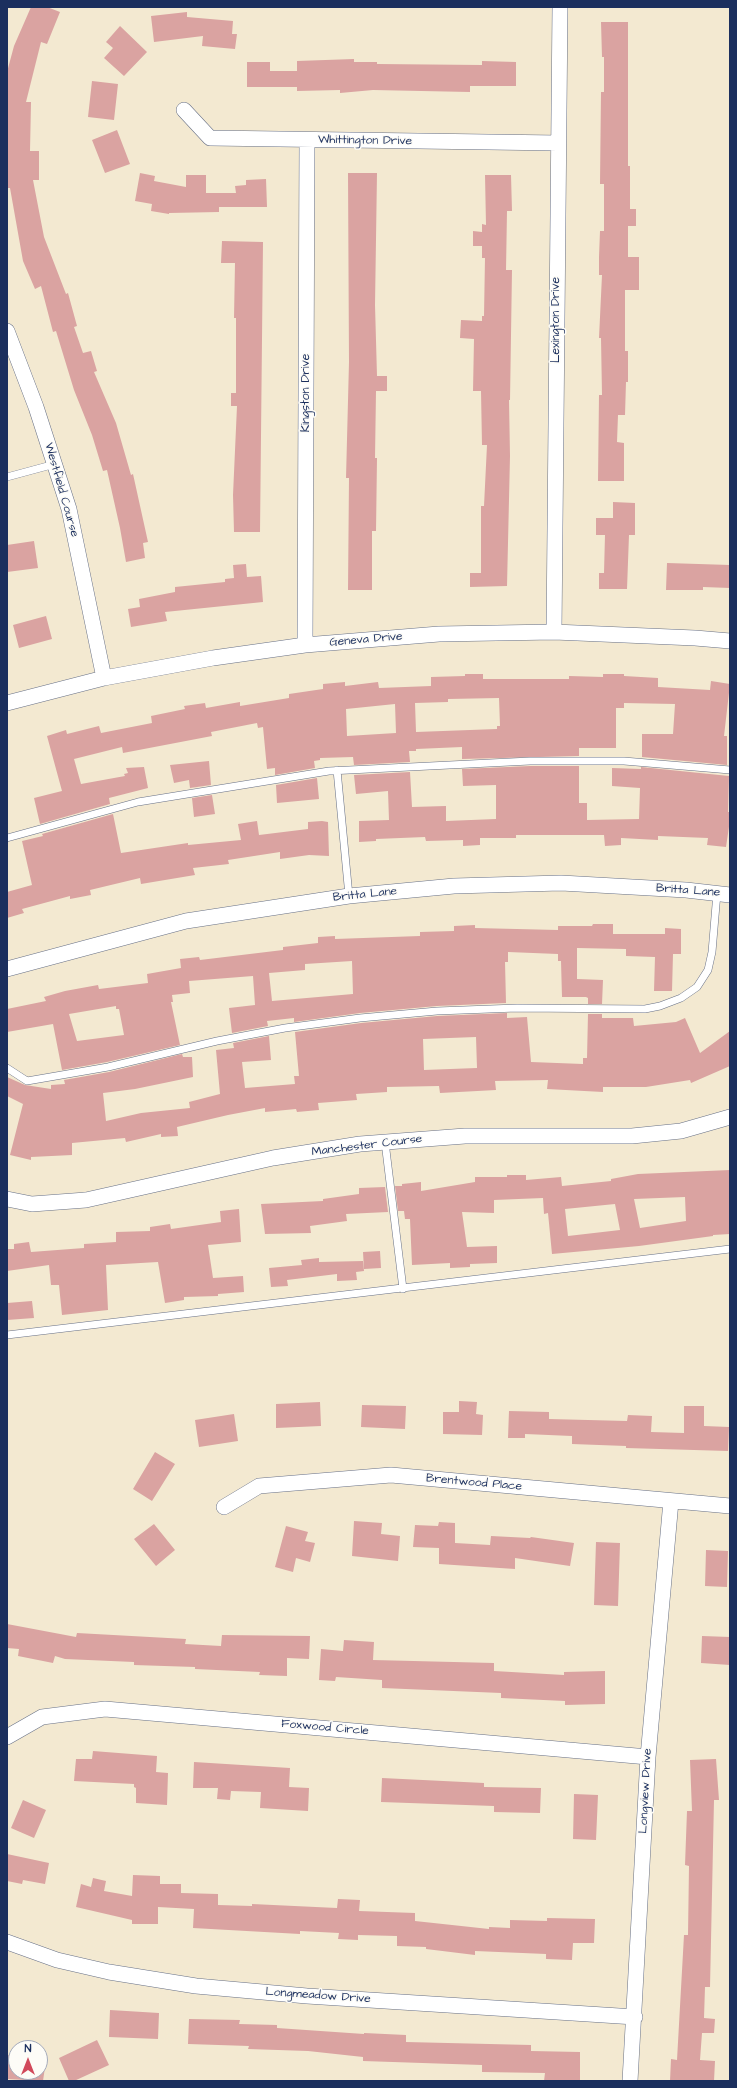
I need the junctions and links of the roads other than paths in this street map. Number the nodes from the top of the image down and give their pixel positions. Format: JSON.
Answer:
{"nodes":[{"id":1,"x":560,"y":7,"type":"edge"},
{"id":2,"x":184,"y":110,"type":"dead end"},
{"id":3,"x":307,"y":140,"type":"junction"},
{"id":4,"x":558,"y":143,"type":"junction"},
{"id":5,"x":7,"y":330,"type":"edge"},
{"id":6,"x":54,"y":464,"type":"junction"},
{"id":7,"x":7,"y":476,"type":"edge"},
{"id":8,"x":554,"y":632,"type":"junction"},
{"id":9,"x":730,"y":641,"type":"edge"},
{"id":10,"x":305,"y":645,"type":"junction"},
{"id":11,"x":104,"y":678,"type":"junction"},
{"id":12,"x":7,"y":703,"type":"edge"},
{"id":13,"x":337,"y":770,"type":"junction"},
{"id":14,"x":730,"y":770,"type":"edge"},
{"id":15,"x":7,"y":838,"type":"edge"},
{"id":16,"x":724,"y":894,"type":"edge"},
{"id":17,"x":349,"y":896,"type":"junction"},
{"id":18,"x":7,"y":969,"type":"edge"},
{"id":19,"x":7,"y":1068,"type":"edge"},
{"id":20,"x":730,"y":1117,"type":"edge"},
{"id":21,"x":385,"y":1142,"type":"junction"},
{"id":22,"x":7,"y":1199,"type":"edge"},
{"id":23,"x":730,"y":1249,"type":"edge"},
{"id":24,"x":403,"y":1289,"type":"junction"},
{"id":25,"x":7,"y":1335,"type":"edge"},
{"id":26,"x":671,"y":1501,"type":"junction"},
{"id":27,"x":730,"y":1506,"type":"edge"},
{"id":28,"x":224,"y":1507,"type":"dead end"},
{"id":29,"x":7,"y":1737,"type":"edge"},
{"id":30,"x":648,"y":1757,"type":"junction"},
{"id":31,"x":7,"y":1942,"type":"edge"},
{"id":32,"x":634,"y":2017,"type":"junction"},
{"id":33,"x":630,"y":2081,"type":"edge"}],
"edges":[{"from":1,"to":4,"type":"street","name":"Lexington Drive"},
{"from":2,"to":3,"type":"street","name":"Whittington Drive"},
{"from":3,"to":4,"type":"street","name":"Whittington Drive"},
{"from":3,"to":10,"type":"street","name":"Kingston Drive"},
{"from":4,"to":8,"type":"street","name":"Lexington Drive"},
{"from":5,"to":6,"type":"street","name":"Westfield Course"},
{"from":6,"to":7,"type":"lane"},
{"from":6,"to":11,"type":"street","name":"Westfield Course"},
{"from":8,"to":9,"type":"street","name":"Geneva Drive"},
{"from":8,"to":10,"type":"street","name":"Geneva Drive"},
{"from":10,"to":11,"type":"street","name":"Geneva Drive"},
{"from":11,"to":12,"type":"street","name":"Geneva Drive"},
{"from":13,"to":14,"type":"lane"},
{"from":13,"to":15,"type":"lane"},
{"from":13,"to":17,"type":"lane"},
{"from":16,"to":17,"type":"street","name":"Britta Lane"},
{"from":16,"to":19,"type":"lane"},
{"from":17,"to":18,"type":"street","name":"Britta Lane"},
{"from":20,"to":21,"type":"street","name":"Manchester Course"},
{"from":21,"to":22,"type":"street","name":"Manchester Course"},
{"from":21,"to":24,"type":"lane"},
{"from":23,"to":24,"type":"lane"},
{"from":24,"to":25,"type":"lane"},
{"from":26,"to":27,"type":"street","name":"Brentwood Place"},
{"from":26,"to":28,"type":"street","name":"Brentwood Place"},
{"from":26,"to":30,"type":"street","name":"Longview Drive"},
{"from":29,"to":30,"type":"street","name":"Foxwood Circle"},
{"from":30,"to":32,"type":"street","name":"Longview Drive"},
{"from":31,"to":32,"type":"street","name":"Longmeadow Drive"},
{"from":32,"to":33,"type":"street","name":"Longview Drive"}]}
